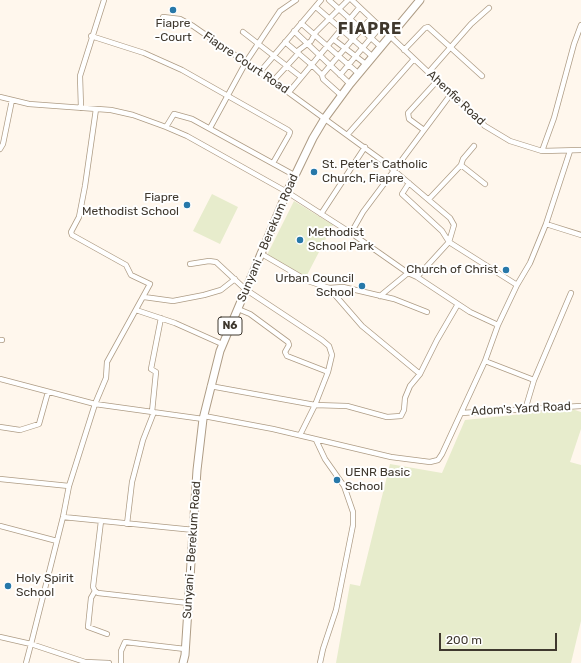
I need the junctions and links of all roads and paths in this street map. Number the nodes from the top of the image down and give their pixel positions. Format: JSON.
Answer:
{"nodes":[{"id":1,"x":104,"y":0,"type":"edge"},
{"id":2,"x":296,"y":0,"type":"edge"},
{"id":3,"x":321,"y":0,"type":"edge"},
{"id":4,"x":329,"y":0,"type":"edge"},
{"id":5,"x":348,"y":0,"type":"edge"},
{"id":6,"x":352,"y":0,"type":"edge"},
{"id":7,"x":420,"y":0,"type":"edge"},
{"id":8,"x":287,"y":2,"type":"edge"},
{"id":9,"x":316,"y":7,"type":"junction"},
{"id":10,"x":359,"y":8,"type":"junction"},
{"id":11,"x":489,"y":8,"type":"dead end"},
{"id":12,"x":339,"y":9,"type":"junction"},
{"id":13,"x":164,"y":17,"type":"dead end"},
{"id":14,"x":329,"y":18,"type":"junction"},
{"id":15,"x":371,"y":18,"type":"junction"},
{"id":16,"x":350,"y":19,"type":"junction"},
{"id":17,"x":301,"y":23,"type":"junction"},
{"id":18,"x":581,"y":25,"type":"edge"},
{"id":19,"x":380,"y":27,"type":"junction"},
{"id":20,"x":342,"y":29,"type":"junction"},
{"id":21,"x":361,"y":29,"type":"junction"},
{"id":22,"x":294,"y":31,"type":"junction"},
{"id":23,"x":243,"y":32,"type":"dead end"},
{"id":24,"x":314,"y":35,"type":"junction"},
{"id":25,"x":92,"y":36,"type":"junction"},
{"id":26,"x":390,"y":36,"type":"junction"},
{"id":27,"x":370,"y":38,"type":"junction"},
{"id":28,"x":353,"y":39,"type":"junction"},
{"id":29,"x":333,"y":40,"type":"junction"},
{"id":30,"x":284,"y":42,"type":"junction"},
{"id":31,"x":260,"y":44,"type":"junction"},
{"id":32,"x":307,"y":44,"type":"junction"},
{"id":33,"x":327,"y":47,"type":"junction"},
{"id":34,"x":345,"y":47,"type":"junction"},
{"id":35,"x":381,"y":47,"type":"junction"},
{"id":36,"x":451,"y":47,"type":"junction"},
{"id":37,"x":362,"y":48,"type":"junction"},
{"id":38,"x":404,"y":50,"type":"junction"},
{"id":39,"x":298,"y":53,"type":"junction"},
{"id":40,"x":274,"y":55,"type":"junction"},
{"id":41,"x":320,"y":56,"type":"junction"},
{"id":42,"x":338,"y":56,"type":"junction"},
{"id":43,"x":356,"y":56,"type":"junction"},
{"id":44,"x":373,"y":57,"type":"junction"},
{"id":45,"x":414,"y":59,"type":"junction"},
{"id":46,"x":246,"y":62,"type":"junction"},
{"id":47,"x":312,"y":65,"type":"junction"},
{"id":48,"x":330,"y":65,"type":"junction"},
{"id":49,"x":348,"y":65,"type":"junction"},
{"id":50,"x":366,"y":65,"type":"junction"},
{"id":51,"x":287,"y":66,"type":"junction"},
{"id":52,"x":260,"y":72,"type":"junction"},
{"id":53,"x":428,"y":73,"type":"junction"},
{"id":54,"x":359,"y":74,"type":"junction"},
{"id":55,"x":340,"y":75,"type":"junction"},
{"id":56,"x":322,"y":76,"type":"junction"},
{"id":57,"x":482,"y":76,"type":"dead end"},
{"id":58,"x":301,"y":77,"type":"junction"},
{"id":59,"x":273,"y":81,"type":"junction"},
{"id":60,"x":438,"y":81,"type":"junction"},
{"id":61,"x":350,"y":84,"type":"junction"},
{"id":62,"x":289,"y":92,"type":"junction"},
{"id":63,"x":451,"y":94,"type":"junction"},
{"id":64,"x":228,"y":95,"type":"junction"},
{"id":65,"x":342,"y":96,"type":"junction"},
{"id":66,"x":0,"y":97,"type":"edge"},
{"id":67,"x":12,"y":100,"type":"junction"},
{"id":68,"x":81,"y":108,"type":"junction"},
{"id":69,"x":96,"y":109,"type":"junction"},
{"id":70,"x":325,"y":118,"type":"junction"},
{"id":71,"x":166,"y":127,"type":"junction"},
{"id":72,"x":210,"y":128,"type":"junction"},
{"id":73,"x":424,"y":130,"type":"junction"},
{"id":74,"x":348,"y":134,"type":"junction"},
{"id":75,"x":474,"y":146,"type":"dead end"},
{"id":76,"x":365,"y":147,"type":"junction"},
{"id":77,"x":0,"y":149,"type":"edge"},
{"id":78,"x":581,"y":150,"type":"edge"},
{"id":79,"x":542,"y":151,"type":"junction"},
{"id":80,"x":570,"y":151,"type":"junction"},
{"id":81,"x":273,"y":163,"type":"junction"},
{"id":82,"x":461,"y":165,"type":"junction"},
{"id":83,"x":395,"y":170,"type":"junction"},
{"id":84,"x":294,"y":175,"type":"junction"},
{"id":85,"x":409,"y":182,"type":"junction"},
{"id":86,"x":485,"y":184,"type":"dead end"},
{"id":87,"x":287,"y":192,"type":"junction"},
{"id":88,"x":429,"y":199,"type":"junction"},
{"id":89,"x":321,"y":214,"type":"junction"},
{"id":90,"x":546,"y":224,"type":"junction"},
{"id":91,"x":351,"y":233,"type":"junction"},
{"id":92,"x":581,"y":235,"type":"edge"},
{"id":93,"x":449,"y":242,"type":"junction"},
{"id":94,"x":260,"y":253,"type":"junction"},
{"id":95,"x":190,"y":264,"type":"dead end"},
{"id":96,"x":408,"y":273,"type":"junction"},
{"id":97,"x":417,"y":277,"type":"junction"},
{"id":98,"x":235,"y":279,"type":"junction"},
{"id":99,"x":517,"y":285,"type":"junction"},
{"id":100,"x":245,"y":288,"type":"junction"},
{"id":101,"x":329,"y":288,"type":"junction"},
{"id":102,"x":571,"y":293,"type":"dead end"},
{"id":103,"x":380,"y":296,"type":"junction"},
{"id":104,"x":144,"y":297,"type":"junction"},
{"id":105,"x":458,"y":304,"type":"junction"},
{"id":106,"x":238,"y":308,"type":"junction"},
{"id":107,"x":136,"y":310,"type":"junction"},
{"id":108,"x":427,"y":312,"type":"dead end"},
{"id":109,"x":161,"y":318,"type":"junction"},
{"id":110,"x":498,"y":326,"type":"junction"},
{"id":111,"x":222,"y":344,"type":"junction"},
{"id":112,"x":485,"y":361,"type":"junction"},
{"id":113,"x":328,"y":372,"type":"junction"},
{"id":114,"x":420,"y":374,"type":"junction"},
{"id":115,"x":0,"y":379,"type":"edge"},
{"id":116,"x":534,"y":380,"type":"junction"},
{"id":117,"x":210,"y":386,"type":"junction"},
{"id":118,"x":48,"y":392,"type":"junction"},
{"id":119,"x":95,"y":404,"type":"junction"},
{"id":120,"x":315,"y":405,"type":"junction"},
{"id":121,"x":581,"y":406,"type":"edge"},
{"id":122,"x":525,"y":410,"type":"junction"},
{"id":123,"x":153,"y":412,"type":"junction"},
{"id":124,"x":461,"y":412,"type":"junction"},
{"id":125,"x":203,"y":418,"type":"junction"},
{"id":126,"x":0,"y":426,"type":"edge"},
{"id":127,"x":300,"y":436,"type":"junction"},
{"id":128,"x":316,"y":440,"type":"junction"},
{"id":129,"x":0,"y":479,"type":"edge"},
{"id":130,"x":69,"y":486,"type":"junction"},
{"id":131,"x":64,"y":517,"type":"junction"},
{"id":132,"x":101,"y":521,"type":"junction"},
{"id":133,"x":127,"y":524,"type":"junction"},
{"id":134,"x":0,"y":526,"type":"edge"},
{"id":135,"x":194,"y":530,"type":"junction"},
{"id":136,"x":57,"y":541,"type":"junction"},
{"id":137,"x":95,"y":591,"type":"junction"},
{"id":138,"x":188,"y":603,"type":"junction"},
{"id":139,"x":107,"y":634,"type":"dead end"},
{"id":140,"x":0,"y":637,"type":"edge"},
{"id":141,"x":31,"y":644,"type":"junction"},
{"id":142,"x":185,"y":652,"type":"junction"},
{"id":143,"x":26,"y":663,"type":"edge"},
{"id":144,"x":109,"y":663,"type":"edge"},
{"id":145,"x":121,"y":663,"type":"edge"},
{"id":146,"x":182,"y":663,"type":"edge"},
{"id":147,"x":186,"y":663,"type":"edge"},
{"id":148,"x":320,"y":663,"type":"edge"}],
"edges":[{"from":1,"to":25,"type":"street"},
{"from":2,"to":8,"type":"street"},
{"from":3,"to":9,"type":"street"},
{"from":4,"to":12,"type":"street"},
{"from":5,"to":12,"type":"street"},
{"from":6,"to":10,"type":"street","name":"Ahenfie Road"},
{"from":7,"to":26,"type":"main road","name":"Sunyani - Berekum Road","number":"N6"},
{"from":8,"to":31,"type":"street"},
{"from":9,"to":14,"type":"street"},
{"from":9,"to":17,"type":"street"},
{"from":10,"to":15,"type":"street","name":"Ahenfie Road"},
{"from":10,"to":16,"type":"street"},
{"from":11,"to":36,"type":"street"},
{"from":12,"to":14,"type":"street"},
{"from":12,"to":16,"type":"street"},
{"from":13,"to":46,"type":"street","name":"Fiapre Court Road"},
{"from":14,"to":20,"type":"street"},
{"from":14,"to":24,"type":"street"},
{"from":15,"to":19,"type":"street","name":"Ahenfie Road"},
{"from":15,"to":21,"type":"street"},
{"from":16,"to":20,"type":"street"},
{"from":16,"to":21,"type":"street"},
{"from":17,"to":22,"type":"street"},
{"from":17,"to":24,"type":"street"},
{"from":18,"to":79,"type":"street"},
{"from":19,"to":26,"type":"street","name":"Ahenfie Road"},
{"from":19,"to":27,"type":"street"},
{"from":20,"to":28,"type":"street"},
{"from":20,"to":29,"type":"street"},
{"from":21,"to":27,"type":"street"},
{"from":21,"to":28,"type":"street"},
{"from":22,"to":30,"type":"street"},
{"from":22,"to":32,"type":"street"},
{"from":23,"to":31,"type":"street"},
{"from":24,"to":32,"type":"street"},
{"from":24,"to":33,"type":"street"},
{"from":25,"to":64,"type":"street"},
{"from":25,"to":68,"type":"street"},
{"from":26,"to":35,"type":"main road","name":"Sunyani - Berekum Road","number":"N6"},
{"from":26,"to":38,"type":"street","name":"Ahenfie Road"},
{"from":27,"to":35,"type":"street"},
{"from":27,"to":37,"type":"street"},
{"from":28,"to":34,"type":"street"},
{"from":28,"to":37,"type":"street"},
{"from":29,"to":33,"type":"street"},
{"from":29,"to":34,"type":"street"},
{"from":30,"to":39,"type":"street"},
{"from":30,"to":40,"type":"street"},
{"from":31,"to":40,"type":"street"},
{"from":31,"to":46,"type":"street"},
{"from":32,"to":39,"type":"street"},
{"from":32,"to":41,"type":"street"},
{"from":33,"to":41,"type":"street"},
{"from":33,"to":42,"type":"street"},
{"from":34,"to":42,"type":"street"},
{"from":34,"to":43,"type":"street"},
{"from":35,"to":44,"type":"main road","name":"Sunyani - Berekum Road","number":"N6"},
{"from":36,"to":38,"type":"street"},
{"from":36,"to":53,"type":"street"},
{"from":36,"to":57,"type":"street"},
{"from":37,"to":43,"type":"street"},
{"from":37,"to":44,"type":"street"},
{"from":38,"to":45,"type":"street","name":"Ahenfie Road"},
{"from":39,"to":47,"type":"street"},
{"from":39,"to":51,"type":"street"},
{"from":40,"to":51,"type":"street"},
{"from":40,"to":52,"type":"street"},
{"from":41,"to":47,"type":"street"},
{"from":41,"to":48,"type":"street"},
{"from":42,"to":48,"type":"street"},
{"from":42,"to":49,"type":"street"},
{"from":43,"to":49,"type":"street"},
{"from":43,"to":50,"type":"street"},
{"from":44,"to":50,"type":"main road","name":"Sunyani - Berekum Road","number":"N6"},
{"from":45,"to":53,"type":"street","name":"Ahenfie Road"},
{"from":45,"to":74,"type":"street"},
{"from":46,"to":52,"type":"street","name":"Fiapre Court Road"},
{"from":46,"to":64,"type":"street"},
{"from":47,"to":56,"type":"street"},
{"from":47,"to":58,"type":"street"},
{"from":48,"to":55,"type":"street"},
{"from":48,"to":56,"type":"street"},
{"from":49,"to":54,"type":"street"},
{"from":49,"to":55,"type":"street"},
{"from":50,"to":54,"type":"main road","name":"Sunyani - Berekum Road","number":"N6"},
{"from":51,"to":58,"type":"street"},
{"from":51,"to":59,"type":"street"},
{"from":52,"to":59,"type":"street","name":"Fiapre Court Road"},
{"from":53,"to":60,"type":"street","name":"Ahenfie Road"},
{"from":54,"to":61,"type":"main road","name":"Sunyani - Berekum Road","number":"N6"},
{"from":55,"to":61,"type":"street"},
{"from":56,"to":65,"type":"street"},
{"from":58,"to":62,"type":"street"},
{"from":59,"to":62,"type":"street","name":"Fiapre Court Road"},
{"from":60,"to":63,"type":"street","name":"Ahenfie Road"},
{"from":60,"to":73,"type":"street"},
{"from":61,"to":65,"type":"main road","name":"Sunyani - Berekum Road","number":"N6"},
{"from":62,"to":70,"type":"street","name":"Fiapre Court Road"},
{"from":63,"to":73,"type":"street"},
{"from":63,"to":79,"type":"street","name":"Ahenfie Road"},
{"from":64,"to":72,"type":"street"},
{"from":64,"to":81,"type":"street"},
{"from":65,"to":70,"type":"main road","name":"Sunyani - Berekum Road","number":"N6"},
{"from":66,"to":67,"type":"street"},
{"from":67,"to":68,"type":"street"},
{"from":67,"to":77,"type":"street"},
{"from":68,"to":69,"type":"street"},
{"from":69,"to":71,"type":"street"},
{"from":69,"to":104,"type":"street"},
{"from":70,"to":74,"type":"street","name":"Fiapre Court Road"},
{"from":70,"to":84,"type":"main road","name":"Sunyani - Berekum Road","number":"N6"},
{"from":71,"to":72,"type":"street"},
{"from":71,"to":87,"type":"street"},
{"from":72,"to":81,"type":"street"},
{"from":73,"to":83,"type":"street"},
{"from":74,"to":76,"type":"street","name":"Fiapre Court Road"},
{"from":75,"to":82,"type":"street"},
{"from":76,"to":83,"type":"street","name":"Fiapre Court Road"},
{"from":76,"to":89,"type":"street"},
{"from":78,"to":80,"type":"street","name":"Ahenfie Road"},
{"from":79,"to":80,"type":"street","name":"Ahenfie Road"},
{"from":80,"to":90,"type":"street"},
{"from":81,"to":84,"type":"street"},
{"from":82,"to":86,"type":"street"},
{"from":82,"to":88,"type":"street"},
{"from":83,"to":85,"type":"street","name":"Fiapre Court Road"},
{"from":83,"to":91,"type":"street"},
{"from":84,"to":87,"type":"main road","name":"Sunyani - Berekum Road","number":"N6"},
{"from":85,"to":88,"type":"street","name":"Fiapre Court Road"},
{"from":85,"to":93,"type":"street"},
{"from":87,"to":89,"type":"street"},
{"from":87,"to":94,"type":"main road","name":"Sunyani - Berekum Road","number":"N6"},
{"from":88,"to":93,"type":"street","name":"Fiapre Court Road"},
{"from":89,"to":91,"type":"street"},
{"from":90,"to":92,"type":"street"},
{"from":90,"to":99,"type":"street"},
{"from":91,"to":96,"type":"street"},
{"from":93,"to":97,"type":"street"},
{"from":93,"to":99,"type":"street"},
{"from":94,"to":100,"type":"main road","name":"Sunyani - Berekum Road","number":"N6"},
{"from":94,"to":101,"type":"street"},
{"from":95,"to":98,"type":"street"},
{"from":96,"to":97,"type":"street"},
{"from":96,"to":103,"type":"street"},
{"from":97,"to":105,"type":"street"},
{"from":98,"to":100,"type":"street"},
{"from":98,"to":104,"type":"street"},
{"from":99,"to":110,"type":"street"},
{"from":100,"to":106,"type":"main road","name":"Sunyani - Berekum Road","number":"N6"},
{"from":100,"to":113,"type":"street"},
{"from":101,"to":103,"type":"street"},
{"from":101,"to":114,"type":"street"},
{"from":102,"to":116,"type":"street"},
{"from":103,"to":108,"type":"street"},
{"from":104,"to":107,"type":"street"},
{"from":105,"to":110,"type":"street"},
{"from":105,"to":114,"type":"street"},
{"from":106,"to":111,"type":"main road","name":"Sunyani - Berekum Road","number":"N6"},
{"from":106,"to":113,"type":"street"},
{"from":107,"to":109,"type":"street"},
{"from":107,"to":119,"type":"street"},
{"from":109,"to":111,"type":"street"},
{"from":109,"to":123,"type":"street"},
{"from":110,"to":112,"type":"street"},
{"from":111,"to":117,"type":"main road","name":"Sunyani - Berekum Road","number":"N6"},
{"from":112,"to":116,"type":"street"},
{"from":112,"to":124,"type":"street"},
{"from":113,"to":120,"type":"street"},
{"from":114,"to":120,"type":"street"},
{"from":115,"to":118,"type":"street"},
{"from":116,"to":122,"type":"street"},
{"from":117,"to":120,"type":"street"},
{"from":117,"to":125,"type":"main road","name":"Sunyani - Berekum Road","number":"N6"},
{"from":118,"to":119,"type":"street"},
{"from":118,"to":126,"type":"street"},
{"from":119,"to":123,"type":"street"},
{"from":119,"to":130,"type":"street"},
{"from":120,"to":127,"type":"street"},
{"from":121,"to":122,"type":"street","name":"Adom's Yard Road"},
{"from":122,"to":124,"type":"street","name":"Adom's Yard Road"},
{"from":123,"to":125,"type":"street"},
{"from":123,"to":133,"type":"street"},
{"from":124,"to":128,"type":"street"},
{"from":125,"to":127,"type":"street"},
{"from":125,"to":135,"type":"main road","name":"Sunyani - Berekum Road","number":"N6"},
{"from":127,"to":128,"type":"street"},
{"from":128,"to":148,"type":"street"},
{"from":129,"to":130,"type":"street"},
{"from":130,"to":131,"type":"street"},
{"from":131,"to":132,"type":"street"},
{"from":131,"to":136,"type":"street"},
{"from":132,"to":133,"type":"street"},
{"from":132,"to":137,"type":"street"},
{"from":133,"to":135,"type":"street"},
{"from":134,"to":136,"type":"street"},
{"from":135,"to":138,"type":"main road","name":"Sunyani - Berekum Road","number":"N6"},
{"from":136,"to":141,"type":"street"},
{"from":137,"to":138,"type":"street"},
{"from":137,"to":139,"type":"street"},
{"from":138,"to":142,"type":"main road","name":"Sunyani - Berekum Road","number":"N6"},
{"from":140,"to":141,"type":"street"},
{"from":141,"to":143,"type":"street"},
{"from":141,"to":144,"type":"street"},
{"from":142,"to":145,"type":"street"},
{"from":142,"to":146,"type":"main road","name":"Sunyani - Berekum Road","number":"N6"},
{"from":142,"to":147,"type":"main road","name":"Sunyani - Berekum Road","number":"N6"}]}
